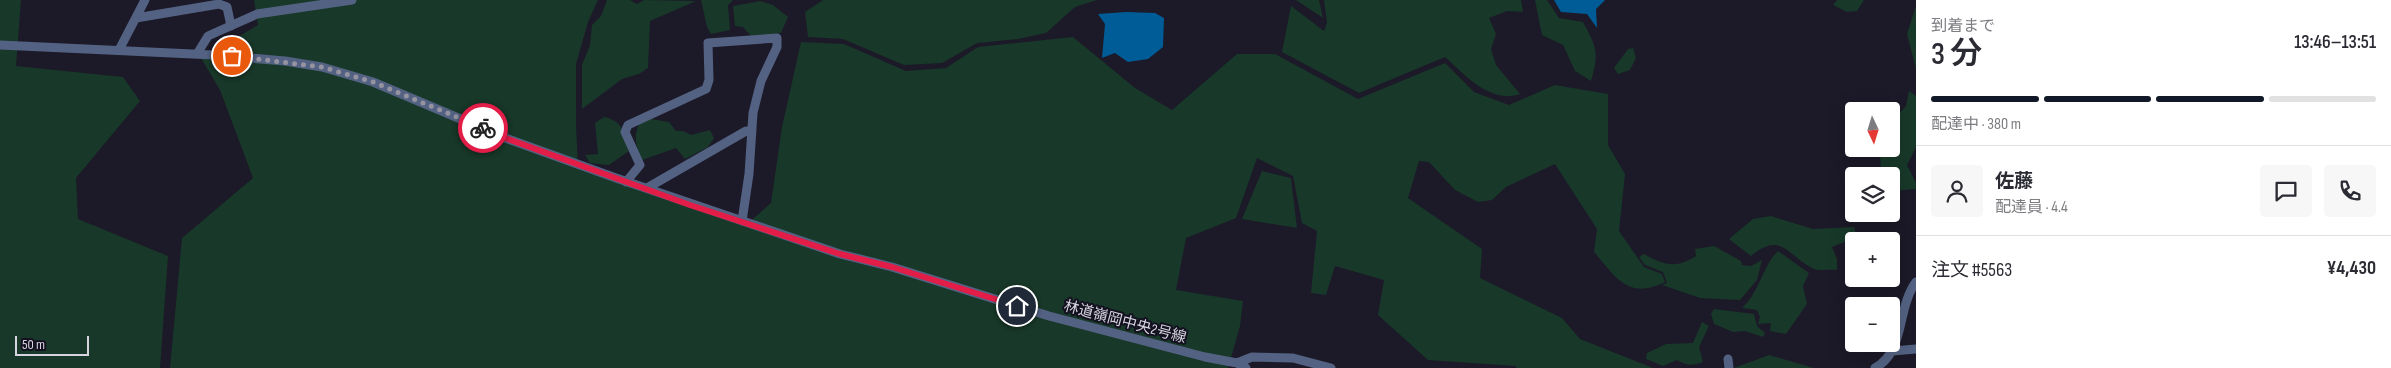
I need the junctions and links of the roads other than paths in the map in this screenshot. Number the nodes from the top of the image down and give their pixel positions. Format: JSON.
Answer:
{"nodes":[{"id":1,"x":145,"y":0,"type":"edge"},
{"id":2,"x":352,"y":0,"type":"edge"},
{"id":3,"x":136,"y":18,"type":"junction"},
{"id":4,"x":231,"y":26,"type":"junction"},
{"id":5,"x":0,"y":45,"type":"edge"},
{"id":6,"x":119,"y":50,"type":"junction"},
{"id":7,"x":197,"y":54,"type":"junction"},
{"id":8,"x":752,"y":131,"type":"junction"},
{"id":9,"x":626,"y":182,"type":"junction"},
{"id":10,"x":647,"y":188,"type":"junction"},
{"id":11,"x":742,"y":221,"type":"junction"},
{"id":12,"x":1916,"y":282,"type":"edge"},
{"id":13,"x":1900,"y":325,"type":"edge"},
{"id":14,"x":1916,"y":349,"type":"edge"},
{"id":15,"x":1900,"y":350,"type":"edge"},
{"id":16,"x":1892,"y":352,"type":"edge"},
{"id":17,"x":1237,"y":363,"type":"junction"},
{"id":18,"x":1246,"y":368,"type":"edge"},
{"id":19,"x":1331,"y":368,"type":"edge"},
{"id":20,"x":1875,"y":368,"type":"edge"}],
"edges":[{"from":1,"to":3,"type":"street"},
{"from":2,"to":4,"type":"street"},
{"from":3,"to":4,"type":"street"},
{"from":3,"to":6,"type":"street"},
{"from":4,"to":7,"type":"street"},
{"from":5,"to":6,"type":"street","name":"林道嶺岡中央2号線"},
{"from":6,"to":7,"type":"street","name":"林道嶺岡中央2号線"},
{"from":7,"to":9,"type":"street","name":"林道嶺岡中央2号線"},
{"from":8,"to":9,"type":"street"},
{"from":8,"to":10,"type":"street"},
{"from":8,"to":11,"type":"street"},
{"from":9,"to":10,"type":"street","name":"林道嶺岡中央2号線"},
{"from":10,"to":11,"type":"street","name":"林道嶺岡中央2号線"},
{"from":11,"to":17,"type":"street","name":"林道嶺岡中央2号線"},
{"from":12,"to":13,"type":"street"},
{"from":14,"to":15,"type":"street"},
{"from":16,"to":20,"type":"street"},
{"from":17,"to":18,"type":"street"},
{"from":17,"to":19,"type":"street"}]}
